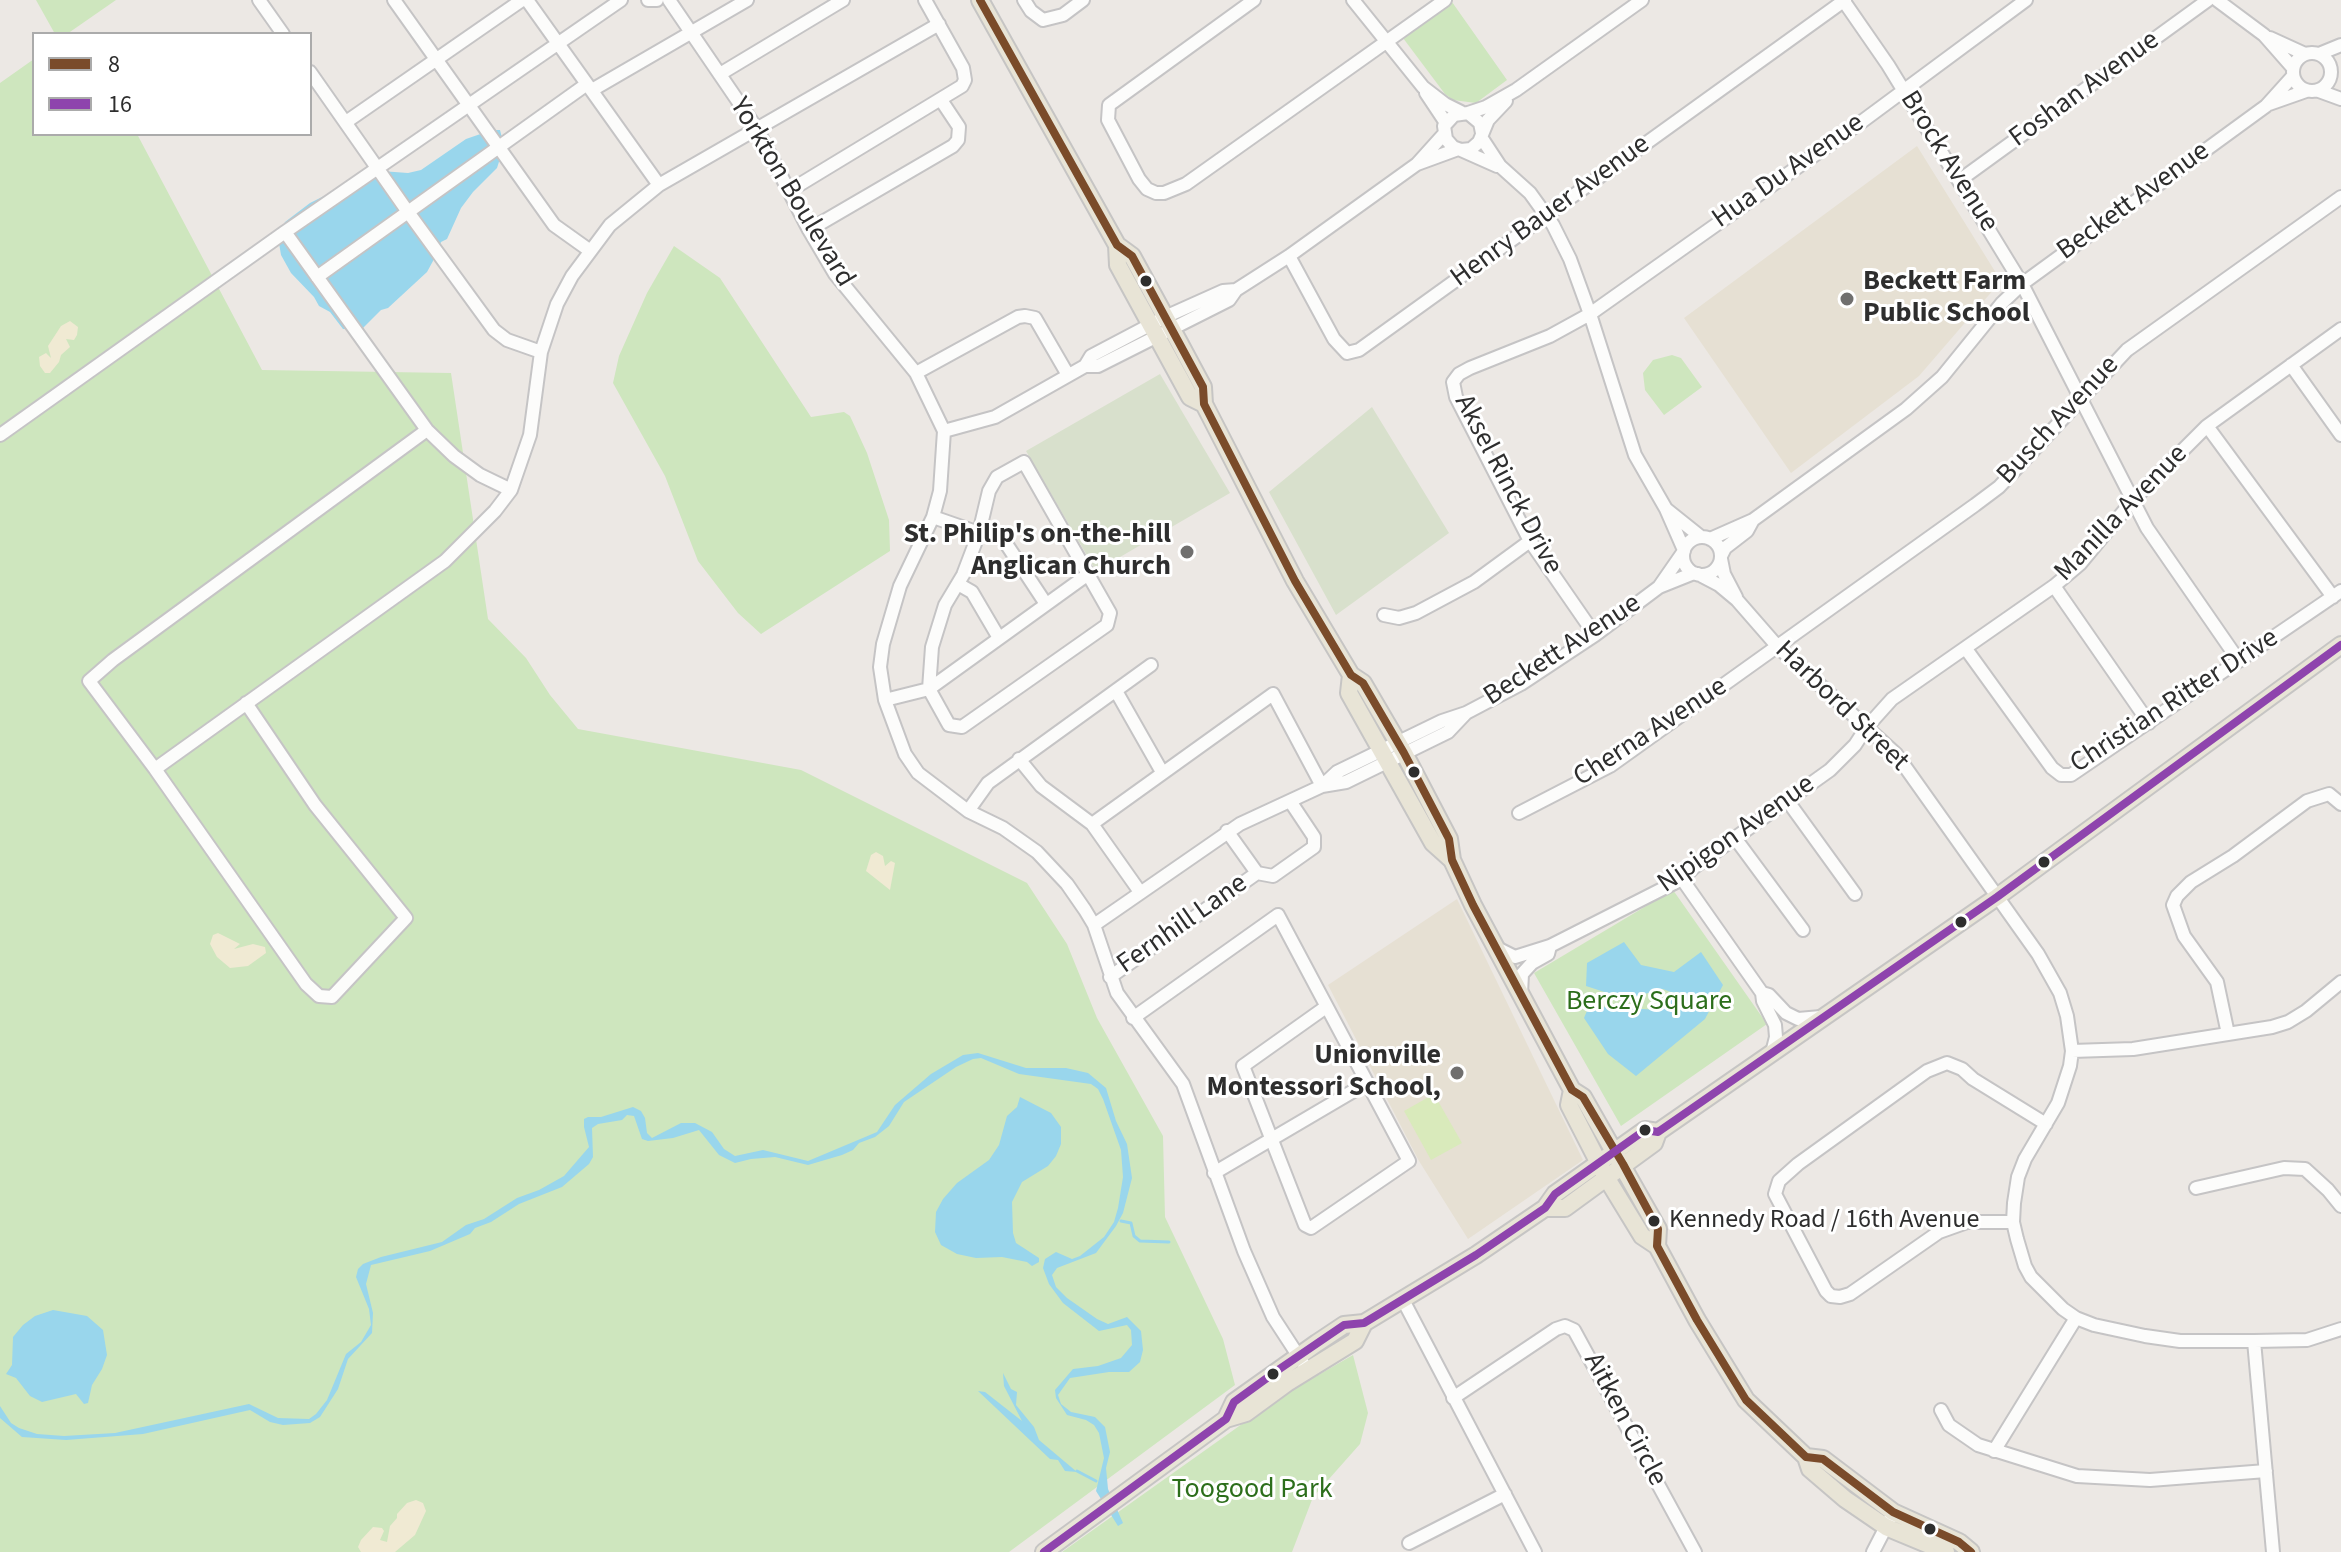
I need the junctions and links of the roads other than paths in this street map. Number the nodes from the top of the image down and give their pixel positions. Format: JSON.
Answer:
{"nodes":[{"id":1,"x":259,"y":0,"type":"edge"},
{"id":2,"x":394,"y":0,"type":"edge"},
{"id":3,"x":525,"y":0,"type":"edge"},
{"id":4,"x":621,"y":0,"type":"edge"},
{"id":5,"x":648,"y":0,"type":"edge"},
{"id":6,"x":657,"y":0,"type":"edge"},
{"id":7,"x":669,"y":0,"type":"edge"},
{"id":8,"x":747,"y":0,"type":"edge"},
{"id":9,"x":843,"y":0,"type":"edge"},
{"id":10,"x":925,"y":0,"type":"edge"},
{"id":11,"x":980,"y":0,"type":"edge"},
{"id":12,"x":1024,"y":0,"type":"edge"},
{"id":13,"x":1083,"y":0,"type":"edge"},
{"id":14,"x":1254,"y":0,"type":"edge"},
{"id":15,"x":1353,"y":0,"type":"edge"},
{"id":16,"x":1445,"y":0,"type":"edge"},
{"id":17,"x":1642,"y":0,"type":"edge"},
{"id":18,"x":1844,"y":0,"type":"edge"},
{"id":19,"x":2026,"y":0,"type":"edge"},
{"id":20,"x":2208,"y":0,"type":"edge"},
{"id":21,"x":2217,"y":0,"type":"edge"},
{"id":22,"x":939,"y":24,"type":"junction"},
{"id":23,"x":282,"y":32,"type":"edge"},
{"id":24,"x":692,"y":33,"type":"junction"},
{"id":25,"x":2264,"y":35,"type":"junction"},
{"id":26,"x":558,"y":43,"type":"junction"},
{"id":27,"x":1385,"y":43,"type":"junction"},
{"id":28,"x":2341,"y":45,"type":"edge"},
{"id":29,"x":2305,"y":54,"type":"junction"},
{"id":30,"x":2319,"y":54,"type":"junction"},
{"id":31,"x":436,"y":59,"type":"junction"},
{"id":32,"x":2335,"y":67,"type":"edge"},
{"id":33,"x":2293,"y":72,"type":"junction"},
{"id":34,"x":720,"y":74,"type":"junction"},
{"id":35,"x":312,"y":75,"type":"edge"},
{"id":36,"x":589,"y":87,"type":"junction"},
{"id":37,"x":1423,"y":87,"type":"junction"},
{"id":38,"x":2341,"y":87,"type":"edge"},
{"id":39,"x":1516,"y":90,"type":"junction"},
{"id":40,"x":1903,"y":90,"type":"junction"},
{"id":41,"x":2312,"y":91,"type":"junction"},
{"id":42,"x":2341,"y":99,"type":"edge"},
{"id":43,"x":941,"y":100,"type":"junction"},
{"id":44,"x":468,"y":105,"type":"junction"},
{"id":45,"x":2266,"y":106,"type":"junction"},
{"id":46,"x":1465,"y":112,"type":"junction"},
{"id":47,"x":346,"y":122,"type":"junction"},
{"id":48,"x":1445,"y":128,"type":"junction"},
{"id":49,"x":757,"y":129,"type":"junction"},
{"id":50,"x":1482,"y":135,"type":"junction"},
{"id":51,"x":499,"y":148,"type":"junction"},
{"id":52,"x":1459,"y":150,"type":"junction"},
{"id":53,"x":1417,"y":164,"type":"junction"},
{"id":54,"x":378,"y":166,"type":"junction"},
{"id":55,"x":1500,"y":166,"type":"junction"},
{"id":56,"x":1960,"y":180,"type":"junction"},
{"id":57,"x":659,"y":185,"type":"junction"},
{"id":58,"x":789,"y":191,"type":"junction"},
{"id":59,"x":2341,"y":197,"type":"edge"},
{"id":60,"x":408,"y":212,"type":"junction"},
{"id":61,"x":1546,"y":215,"type":"junction"},
{"id":62,"x":809,"y":230,"type":"junction"},
{"id":63,"x":285,"y":232,"type":"junction"},
{"id":64,"x":589,"y":250,"type":"junction"},
{"id":65,"x":1289,"y":256,"type":"junction"},
{"id":66,"x":317,"y":277,"type":"junction"},
{"id":67,"x":2022,"y":284,"type":"junction"},
{"id":68,"x":1590,"y":314,"type":"junction"},
{"id":69,"x":1161,"y":327,"type":"junction"},
{"id":70,"x":2341,"y":329,"type":"edge"},
{"id":71,"x":541,"y":352,"type":"junction"},
{"id":72,"x":2291,"y":365,"type":"junction"},
{"id":73,"x":916,"y":373,"type":"junction"},
{"id":74,"x":1068,"y":375,"type":"junction"},
{"id":75,"x":2081,"y":401,"type":"junction"},
{"id":76,"x":2207,"y":426,"type":"junction"},
{"id":77,"x":427,"y":430,"type":"junction"},
{"id":78,"x":944,"y":431,"type":"junction"},
{"id":79,"x":0,"y":435,"type":"edge"},
{"id":80,"x":2341,"y":435,"type":"edge"},
{"id":81,"x":511,"y":490,"type":"junction"},
{"id":82,"x":2133,"y":500,"type":"junction"},
{"id":83,"x":1666,"y":509,"type":"junction"},
{"id":84,"x":933,"y":517,"type":"junction"},
{"id":85,"x":1753,"y":520,"type":"junction"},
{"id":86,"x":979,"y":533,"type":"junction"},
{"id":87,"x":1706,"y":538,"type":"junction"},
{"id":88,"x":1530,"y":541,"type":"junction"},
{"id":89,"x":1684,"y":550,"type":"junction"},
{"id":90,"x":1721,"y":557,"type":"junction"},
{"id":91,"x":1696,"y":574,"type":"junction"},
{"id":92,"x":1087,"y":575,"type":"junction"},
{"id":93,"x":958,"y":584,"type":"junction"},
{"id":94,"x":2054,"y":586,"type":"junction"},
{"id":95,"x":1659,"y":587,"type":"junction"},
{"id":96,"x":2337,"y":594,"type":"edge"},
{"id":97,"x":1737,"y":600,"type":"junction"},
{"id":98,"x":1046,"y":604,"type":"junction"},
{"id":99,"x":1384,"y":615,"type":"dead end"},
{"id":100,"x":1595,"y":635,"type":"junction"},
{"id":101,"x":999,"y":638,"type":"junction"},
{"id":102,"x":2341,"y":645,"type":"edge"},
{"id":103,"x":1778,"y":647,"type":"junction"},
{"id":104,"x":1966,"y":649,"type":"junction"},
{"id":105,"x":2239,"y":661,"type":"junction"},
{"id":106,"x":1151,"y":665,"type":"dead end"},
{"id":107,"x":1351,"y":675,"type":"junction"},
{"id":108,"x":929,"y":689,"type":"junction"},
{"id":109,"x":1116,"y":691,"type":"junction"},
{"id":110,"x":885,"y":700,"type":"junction"},
{"id":111,"x":246,"y":703,"type":"junction"},
{"id":112,"x":2149,"y":723,"type":"junction"},
{"id":113,"x":1866,"y":728,"type":"junction"},
{"id":114,"x":1401,"y":748,"type":"junction"},
{"id":115,"x":1384,"y":756,"type":"junction"},
{"id":116,"x":1019,"y":759,"type":"junction"},
{"id":117,"x":155,"y":769,"type":"junction"},
{"id":118,"x":1162,"y":772,"type":"junction"},
{"id":119,"x":1322,"y":786,"type":"junction"},
{"id":120,"x":1787,"y":800,"type":"junction"},
{"id":121,"x":1290,"y":801,"type":"junction"},
{"id":122,"x":2341,"y":804,"type":"edge"},
{"id":123,"x":968,"y":811,"type":"junction"},
{"id":124,"x":1519,"y":813,"type":"dead end"},
{"id":125,"x":1092,"y":824,"type":"junction"},
{"id":126,"x":1227,"y":831,"type":"junction"},
{"id":127,"x":1735,"y":838,"type":"junction"},
{"id":128,"x":1452,"y":860,"type":"junction"},
{"id":129,"x":1257,"y":873,"type":"junction"},
{"id":130,"x":1682,"y":879,"type":"junction"},
{"id":131,"x":1140,"y":892,"type":"junction"},
{"id":132,"x":1855,"y":894,"type":"dead end"},
{"id":133,"x":1997,"y":897,"type":"junction"},
{"id":134,"x":1094,"y":925,"type":"junction"},
{"id":135,"x":1803,"y":930,"type":"dead end"},
{"id":136,"x":1550,"y":946,"type":"junction"},
{"id":137,"x":1495,"y":947,"type":"junction"},
{"id":138,"x":1110,"y":977,"type":"junction"},
{"id":139,"x":2341,"y":982,"type":"edge"},
{"id":140,"x":1762,"y":993,"type":"junction"},
{"id":141,"x":1521,"y":994,"type":"junction"},
{"id":142,"x":1326,"y":1007,"type":"junction"},
{"id":143,"x":1825,"y":1016,"type":"junction"},
{"id":144,"x":1133,"y":1018,"type":"junction"},
{"id":145,"x":2228,"y":1034,"type":"junction"},
{"id":146,"x":2072,"y":1051,"type":"junction"},
{"id":147,"x":1772,"y":1053,"type":"junction"},
{"id":148,"x":1367,"y":1083,"type":"junction"},
{"id":149,"x":1572,"y":1090,"type":"junction"},
{"id":150,"x":2046,"y":1124,"type":"junction"},
{"id":151,"x":1271,"y":1140,"type":"junction"},
{"id":152,"x":1619,"y":1158,"type":"junction"},
{"id":153,"x":1603,"y":1170,"type":"junction"},
{"id":154,"x":1214,"y":1173,"type":"junction"},
{"id":155,"x":2196,"y":1188,"type":"dead end"},
{"id":156,"x":2341,"y":1206,"type":"edge"},
{"id":157,"x":2013,"y":1222,"type":"junction"},
{"id":158,"x":1657,"y":1246,"type":"junction"},
{"id":159,"x":1403,"y":1300,"type":"junction"},
{"id":160,"x":2076,"y":1318,"type":"junction"},
{"id":161,"x":1364,"y":1323,"type":"junction"},
{"id":162,"x":2341,"y":1329,"type":"edge"},
{"id":163,"x":2254,"y":1341,"type":"junction"},
{"id":164,"x":1298,"y":1356,"type":"junction"},
{"id":165,"x":1308,"y":1371,"type":"junction"},
{"id":166,"x":1453,"y":1398,"type":"junction"},
{"id":167,"x":1941,"y":1410,"type":"dead end"},
{"id":168,"x":1226,"y":1419,"type":"junction"},
{"id":169,"x":1994,"y":1451,"type":"junction"},
{"id":170,"x":2266,"y":1471,"type":"junction"},
{"id":171,"x":1505,"y":1494,"type":"junction"},
{"id":172,"x":1889,"y":1520,"type":"junction"},
{"id":173,"x":1409,"y":1543,"type":"dead end"},
{"id":174,"x":1044,"y":1552,"type":"edge"},
{"id":175,"x":1535,"y":1552,"type":"edge"},
{"id":176,"x":1695,"y":1552,"type":"edge"},
{"id":177,"x":1873,"y":1552,"type":"edge"},
{"id":178,"x":1946,"y":1552,"type":"edge"},
{"id":179,"x":1971,"y":1552,"type":"edge"},
{"id":180,"x":2273,"y":1552,"type":"edge"}],
"edges":[{"from":1,"to":23,"type":"street"},
{"from":2,"to":31,"type":"street"},
{"from":3,"to":26,"type":"street"},
{"from":3,"to":31,"type":"street"},
{"from":4,"to":26,"type":"street"},
{"from":5,"to":6,"type":"street"},
{"from":7,"to":24,"type":"street","name":"Yorkton Boulevard"},
{"from":8,"to":24,"type":"street"},
{"from":9,"to":34,"type":"street"},
{"from":10,"to":22,"type":"street"},
{"from":11,"to":69,"type":"main road"},
{"from":12,"to":13,"type":"street"},
{"from":14,"to":27,"type":"street"},
{"from":15,"to":27,"type":"street"},
{"from":16,"to":27,"type":"street"},
{"from":17,"to":39,"type":"street"},
{"from":18,"to":40,"type":"street","name":"Brock Avenue"},
{"from":18,"to":61,"type":"street","name":"Henry Bauer Avenue"},
{"from":19,"to":40,"type":"street","name":"Hua Du Avenue"},
{"from":20,"to":56,"type":"street","name":"Foshan Avenue"},
{"from":21,"to":25,"type":"street"},
{"from":22,"to":43,"type":"street"},
{"from":22,"to":49,"type":"street"},
{"from":24,"to":34,"type":"street","name":"Yorkton Boulevard"},
{"from":24,"to":36,"type":"street"},
{"from":25,"to":29,"type":"street"},
{"from":25,"to":33,"type":"street"},
{"from":26,"to":36,"type":"street"},
{"from":26,"to":44,"type":"street"},
{"from":27,"to":37,"type":"street"},
{"from":28,"to":30,"type":"street"},
{"from":29,"to":30,"type":"street"},
{"from":29,"to":33,"type":"street"},
{"from":30,"to":32,"type":"street"},
{"from":31,"to":44,"type":"street"},
{"from":31,"to":47,"type":"street"},
{"from":32,"to":38,"type":"street"},
{"from":32,"to":41,"type":"street"},
{"from":33,"to":41,"type":"street"},
{"from":33,"to":45,"type":"street","name":"Beckett Avenue"},
{"from":34,"to":49,"type":"street","name":"Yorkton Boulevard"},
{"from":35,"to":47,"type":"street"},
{"from":36,"to":51,"type":"street"},
{"from":36,"to":57,"type":"street"},
{"from":37,"to":46,"type":"street"},
{"from":37,"to":48,"type":"street"},
{"from":39,"to":46,"type":"street"},
{"from":39,"to":50,"type":"street"},
{"from":40,"to":56,"type":"street","name":"Brock Avenue"},
{"from":40,"to":68,"type":"street","name":"Hua Du Avenue"},
{"from":41,"to":42,"type":"street"},
{"from":41,"to":45,"type":"street","name":"Beckett Avenue"},
{"from":43,"to":58,"type":"street"},
{"from":43,"to":62,"type":"street"},
{"from":44,"to":51,"type":"street"},
{"from":44,"to":54,"type":"street"},
{"from":45,"to":67,"type":"street","name":"Beckett Avenue"},
{"from":46,"to":48,"type":"street"},
{"from":46,"to":50,"type":"street"},
{"from":47,"to":54,"type":"street"},
{"from":48,"to":52,"type":"street"},
{"from":48,"to":53,"type":"street"},
{"from":49,"to":57,"type":"street"},
{"from":49,"to":58,"type":"street","name":"Yorkton Boulevard"},
{"from":50,"to":52,"type":"street"},
{"from":50,"to":55,"type":"street"},
{"from":51,"to":60,"type":"street"},
{"from":51,"to":64,"type":"street"},
{"from":52,"to":53,"type":"street"},
{"from":52,"to":55,"type":"street"},
{"from":53,"to":65,"type":"street"},
{"from":54,"to":60,"type":"street"},
{"from":54,"to":63,"type":"street"},
{"from":55,"to":61,"type":"street"},
{"from":56,"to":67,"type":"street","name":"Brock Avenue"},
{"from":57,"to":64,"type":"street"},
{"from":58,"to":62,"type":"street","name":"Yorkton Boulevard"},
{"from":59,"to":75,"type":"street","name":"Busch Avenue"},
{"from":60,"to":66,"type":"street"},
{"from":60,"to":71,"type":"street"},
{"from":61,"to":65,"type":"street","name":"Henry Bauer Avenue"},
{"from":61,"to":68,"type":"street"},
{"from":62,"to":73,"type":"street","name":"Yorkton Boulevard"},
{"from":63,"to":66,"type":"street"},
{"from":63,"to":79,"type":"street"},
{"from":64,"to":71,"type":"street"},
{"from":65,"to":69,"type":"street"},
{"from":66,"to":77,"type":"street"},
{"from":67,"to":75,"type":"street","name":"Brock Avenue"},
{"from":67,"to":85,"type":"street","name":"Beckett Avenue"},
{"from":68,"to":83,"type":"street"},
{"from":68,"to":88,"type":"street","name":"Aksel Rinck Drive"},
{"from":69,"to":74,"type":"street"},
{"from":69,"to":107,"type":"main road"},
{"from":70,"to":72,"type":"street","name":"Manilla Avenue"},
{"from":71,"to":81,"type":"street"},
{"from":72,"to":76,"type":"street","name":"Manilla Avenue"},
{"from":72,"to":80,"type":"street"},
{"from":73,"to":74,"type":"street"},
{"from":73,"to":78,"type":"street","name":"Yorkton Boulevard"},
{"from":74,"to":78,"type":"street"},
{"from":75,"to":82,"type":"street","name":"Brock Avenue"},
{"from":75,"to":103,"type":"street","name":"Busch Avenue"},
{"from":76,"to":82,"type":"street","name":"Manilla Avenue"},
{"from":76,"to":96,"type":"street"},
{"from":77,"to":81,"type":"street"},
{"from":77,"to":117,"type":"street"},
{"from":78,"to":84,"type":"street","name":"Yorkton Boulevard"},
{"from":81,"to":111,"type":"street"},
{"from":82,"to":94,"type":"street","name":"Manilla Avenue"},
{"from":82,"to":105,"type":"street","name":"Brock Avenue"},
{"from":83,"to":87,"type":"street"},
{"from":83,"to":89,"type":"street"},
{"from":84,"to":86,"type":"street"},
{"from":84,"to":110,"type":"street","name":"Yorkton Boulevard"},
{"from":85,"to":87,"type":"street","name":"Beckett Avenue"},
{"from":85,"to":90,"type":"street","name":"Beckett Avenue"},
{"from":86,"to":92,"type":"street"},
{"from":86,"to":93,"type":"street"},
{"from":86,"to":98,"type":"street"},
{"from":87,"to":89,"type":"street"},
{"from":87,"to":90,"type":"street"},
{"from":88,"to":99,"type":"street"},
{"from":88,"to":100,"type":"street","name":"Aksel Rinck Drive"},
{"from":89,"to":91,"type":"street"},
{"from":89,"to":95,"type":"street","name":"Beckett Avenue"},
{"from":90,"to":91,"type":"street"},
{"from":90,"to":97,"type":"street","name":"Harbord Street"},
{"from":91,"to":95,"type":"street","name":"Beckett Avenue"},
{"from":91,"to":97,"type":"street","name":"Harbord Street"},
{"from":92,"to":98,"type":"street"},
{"from":92,"to":108,"type":"street"},
{"from":93,"to":101,"type":"street"},
{"from":93,"to":108,"type":"street"},
{"from":94,"to":104,"type":"street","name":"Manilla Avenue"},
{"from":94,"to":112,"type":"street"},
{"from":95,"to":100,"type":"street","name":"Beckett Avenue"},
{"from":96,"to":105,"type":"street","name":"Christian Ritter Drive"},
{"from":97,"to":103,"type":"street","name":"Harbord Street"},
{"from":98,"to":101,"type":"street"},
{"from":100,"to":114,"type":"street","name":"Beckett Avenue"},
{"from":101,"to":108,"type":"street"},
{"from":102,"to":133,"type":"main road"},
{"from":103,"to":113,"type":"street","name":"Harbord Street"},
{"from":103,"to":124,"type":"street","name":"Cherna Avenue"},
{"from":104,"to":112,"type":"street","name":"Christian Ritter Drive"},
{"from":104,"to":113,"type":"street","name":"Manilla Avenue"},
{"from":105,"to":112,"type":"street","name":"Christian Ritter Drive"},
{"from":106,"to":109,"type":"street"},
{"from":107,"to":114,"type":"main road"},
{"from":107,"to":115,"type":"main road"},
{"from":108,"to":110,"type":"street"},
{"from":109,"to":116,"type":"street"},
{"from":109,"to":118,"type":"street"},
{"from":110,"to":123,"type":"street","name":"Yorkton Boulevard"},
{"from":111,"to":117,"type":"street"},
{"from":111,"to":117,"type":"street"},
{"from":113,"to":120,"type":"street","name":"Nipigon Avenue"},
{"from":113,"to":133,"type":"street","name":"Harbord Street"},
{"from":114,"to":115,"type":"street","name":"Beckett Avenue"},
{"from":114,"to":128,"type":"main road"},
{"from":115,"to":119,"type":"street","name":"Beckett Avenue"},
{"from":115,"to":128,"type":"main road"},
{"from":116,"to":123,"type":"street"},
{"from":116,"to":125,"type":"street"},
{"from":118,"to":119,"type":"street"},
{"from":118,"to":125,"type":"street"},
{"from":119,"to":121,"type":"street","name":"Beckett Avenue"},
{"from":120,"to":127,"type":"street","name":"Nipigon Avenue"},
{"from":120,"to":132,"type":"street"},
{"from":121,"to":126,"type":"street","name":"Beckett Avenue"},
{"from":121,"to":129,"type":"street","name":"Fernhill Lane"},
{"from":122,"to":145,"type":"street"},
{"from":123,"to":134,"type":"street","name":"Yorkton Boulevard"},
{"from":125,"to":131,"type":"street"},
{"from":126,"to":129,"type":"street","name":"Fernhill Lane"},
{"from":126,"to":131,"type":"street","name":"Beckett Avenue"},
{"from":127,"to":130,"type":"street","name":"Nipigon Avenue"},
{"from":127,"to":135,"type":"street"},
{"from":128,"to":137,"type":"main road"},
{"from":129,"to":138,"type":"street","name":"Fernhill Lane"},
{"from":130,"to":136,"type":"street","name":"Nipigon Avenue"},
{"from":130,"to":140,"type":"street"},
{"from":131,"to":134,"type":"street","name":"Beckett Avenue"},
{"from":133,"to":143,"type":"main road"},
{"from":133,"to":146,"type":"street","name":"Harbord Street"},
{"from":134,"to":138,"type":"street","name":"Yorkton Boulevard"},
{"from":136,"to":137,"type":"street","name":"Nipigon Avenue"},
{"from":136,"to":141,"type":"street","name":"Nipigon Avenue"},
{"from":137,"to":141,"type":"main road"},
{"from":138,"to":144,"type":"street","name":"Yorkton Boulevard"},
{"from":139,"to":145,"type":"street"},
{"from":140,"to":143,"type":"street"},
{"from":140,"to":147,"type":"street"},
{"from":141,"to":149,"type":"main road"},
{"from":142,"to":144,"type":"street"},
{"from":142,"to":148,"type":"street"},
{"from":142,"to":151,"type":"street"},
{"from":143,"to":147,"type":"main road"},
{"from":144,"to":154,"type":"street","name":"Yorkton Boulevard"},
{"from":145,"to":146,"type":"street"},
{"from":146,"to":150,"type":"street"},
{"from":147,"to":152,"type":"main road"},
{"from":148,"to":151,"type":"street"},
{"from":148,"to":151,"type":"street"},
{"from":149,"to":152,"type":"main road"},
{"from":149,"to":153,"type":"main road"},
{"from":150,"to":157,"type":"street"},
{"from":150,"to":157,"type":"street"},
{"from":151,"to":154,"type":"street"},
{"from":152,"to":153,"type":"main road"},
{"from":152,"to":158,"type":"main road"},
{"from":153,"to":158,"type":"main road"},
{"from":153,"to":159,"type":"main road"},
{"from":154,"to":164,"type":"street","name":"Yorkton Boulevard"},
{"from":155,"to":156,"type":"street"},
{"from":157,"to":160,"type":"street"},
{"from":158,"to":172,"type":"main road"},
{"from":159,"to":161,"type":"main road"},
{"from":159,"to":166,"type":"street"},
{"from":160,"to":163,"type":"street"},
{"from":160,"to":169,"type":"street"},
{"from":161,"to":164,"type":"main road"},
{"from":161,"to":165,"type":"main road"},
{"from":162,"to":163,"type":"street"},
{"from":163,"to":170,"type":"street"},
{"from":164,"to":165,"type":"street","name":"Yorkton Boulevard"},
{"from":164,"to":168,"type":"main road"},
{"from":165,"to":168,"type":"main road"},
{"from":166,"to":171,"type":"street"},
{"from":166,"to":176,"type":"street","name":"Aitken Circle"},
{"from":167,"to":169,"type":"street"},
{"from":168,"to":174,"type":"main road"},
{"from":169,"to":170,"type":"street"},
{"from":170,"to":180,"type":"street"},
{"from":171,"to":173,"type":"street"},
{"from":171,"to":175,"type":"street"},
{"from":172,"to":177,"type":"street"},
{"from":172,"to":178,"type":"main road"},
{"from":172,"to":179,"type":"main road"}]}
